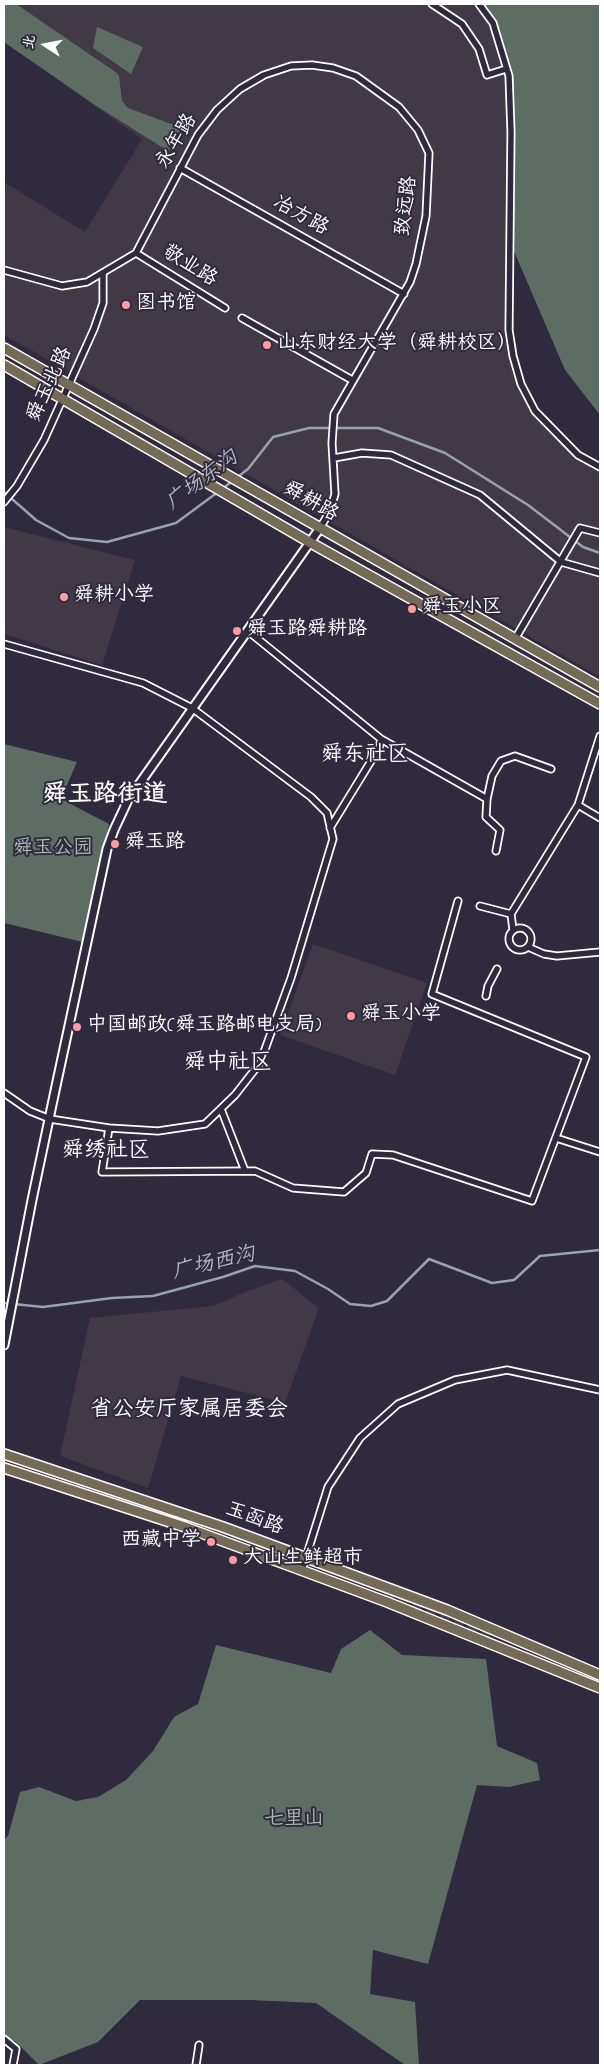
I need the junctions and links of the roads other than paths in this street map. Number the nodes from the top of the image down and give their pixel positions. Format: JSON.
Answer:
{"nodes":[{"id":1,"x":432,"y":4,"type":"edge"},
{"id":2,"x":479,"y":4,"type":"edge"},
{"id":3,"x":312,"y":65,"type":"joint"},
{"id":4,"x":506,"y":69,"type":"junction"},
{"id":5,"x":180,"y":168,"type":"junction"},
{"id":6,"x":136,"y":253,"type":"junction"},
{"id":7,"x":4,"y":270,"type":"edge"},
{"id":8,"x":103,"y":273,"type":"junction"},
{"id":9,"x":404,"y":294,"type":"junction"},
{"id":10,"x":225,"y":308,"type":"dead end"},
{"id":11,"x":242,"y":318,"type":"dead end"},
{"id":12,"x":4,"y":348,"type":"edge"},
{"id":13,"x":4,"y":365,"type":"edge"},
{"id":14,"x":352,"y":380,"type":"junction"},
{"id":15,"x":69,"y":385,"type":"junction"},
{"id":16,"x":62,"y":399,"type":"junction"},
{"id":17,"x":334,"y":458,"type":"junction"},
{"id":18,"x":600,"y":467,"type":"edge"},
{"id":19,"x":4,"y":502,"type":"edge"},
{"id":20,"x":320,"y":528,"type":"junction"},
{"id":21,"x":600,"y":533,"type":"edge"},
{"id":22,"x":311,"y":543,"type":"junction"},
{"id":23,"x":561,"y":562,"type":"junction"},
{"id":24,"x":600,"y":572,"type":"edge"},
{"id":25,"x":248,"y":631,"type":"junction"},
{"id":26,"x":515,"y":639,"type":"junction"},
{"id":27,"x":4,"y":644,"type":"edge"},
{"id":28,"x":600,"y":687,"type":"edge"},
{"id":29,"x":600,"y":704,"type":"edge"},
{"id":30,"x":192,"y":708,"type":"junction"},
{"id":31,"x":600,"y":736,"type":"edge"},
{"id":32,"x":381,"y":739,"type":"junction"},
{"id":33,"x":551,"y":769,"type":"dead end"},
{"id":34,"x":487,"y":799,"type":"junction"},
{"id":35,"x":578,"y":805,"type":"junction"},
{"id":36,"x":600,"y":818,"type":"edge"},
{"id":37,"x":330,"y":828,"type":"junction"},
{"id":38,"x":496,"y":851,"type":"dead end"},
{"id":39,"x":458,"y":901,"type":"dead end"},
{"id":40,"x":480,"y":906,"type":"dead end"},
{"id":41,"x":511,"y":914,"type":"junction"},
{"id":42,"x":513,"y":930,"type":"junction"},
{"id":43,"x":528,"y":947,"type":"junction"},
{"id":44,"x":600,"y":952,"type":"edge"},
{"id":45,"x":497,"y":969,"type":"dead end"},
{"id":46,"x":486,"y":996,"type":"dead end"},
{"id":47,"x":4,"y":1093,"type":"edge"},
{"id":48,"x":221,"y":1109,"type":"junction"},
{"id":49,"x":50,"y":1119,"type":"junction"},
{"id":50,"x":109,"y":1128,"type":"junction"},
{"id":51,"x":556,"y":1138,"type":"junction"},
{"id":52,"x":600,"y":1152,"type":"edge"},
{"id":53,"x":245,"y":1171,"type":"junction"},
{"id":54,"x":5,"y":1331,"type":"edge"},
{"id":55,"x":4,"y":1346,"type":"edge"},
{"id":56,"x":600,"y":1390,"type":"edge"},
{"id":57,"x":4,"y":1454,"type":"edge"},
{"id":58,"x":4,"y":1468,"type":"edge"},
{"id":59,"x":307,"y":1558,"type":"junction"},
{"id":60,"x":302,"y":1570,"type":"junction"},
{"id":61,"x":600,"y":1675,"type":"edge"},
{"id":62,"x":600,"y":1688,"type":"edge"},
{"id":63,"x":4,"y":2038,"type":"edge"},
{"id":64,"x":199,"y":2046,"type":"dead end"},
{"id":65,"x":13,"y":2065,"type":"edge"},
{"id":66,"x":196,"y":2065,"type":"edge"}],
"edges":[{"from":1,"to":4,"type":"street"},
{"from":2,"to":4,"type":"street"},
{"from":3,"to":5,"type":"street","name":"永年路"},
{"from":3,"to":9,"type":"street","name":"致远路"},
{"from":4,"to":18,"type":"street"},
{"from":5,"to":6,"type":"street","name":"永年路"},
{"from":5,"to":9,"type":"street","name":"冶方路"},
{"from":6,"to":8,"type":"street"},
{"from":6,"to":10,"type":"street","name":"敬业路"},
{"from":7,"to":8,"type":"street"},
{"from":8,"to":15,"type":"street","name":"舜玉北路"},
{"from":9,"to":14,"type":"street","name":"致远路"},
{"from":11,"to":14,"type":"street"},
{"from":12,"to":15,"type":"main road","name":"舜耕路"},
{"from":13,"to":16,"type":"main road","name":"舜耕路"},
{"from":14,"to":17,"type":"street","name":"致远路"},
{"from":15,"to":16,"type":"street","name":"舜玉北路"},
{"from":15,"to":20,"type":"main road","name":"舜耕路"},
{"from":16,"to":19,"type":"street","name":"舜玉北路"},
{"from":16,"to":22,"type":"main road","name":"舜耕路"},
{"from":17,"to":20,"type":"street","name":"致远路"},
{"from":17,"to":23,"type":"street"},
{"from":20,"to":22,"type":"street"},
{"from":20,"to":26,"type":"main road","name":"舜耕路"},
{"from":21,"to":23,"type":"street"},
{"from":22,"to":25,"type":"street"},
{"from":22,"to":29,"type":"main road","name":"舜耕路"},
{"from":23,"to":24,"type":"street"},
{"from":23,"to":26,"type":"street"},
{"from":25,"to":30,"type":"street"},
{"from":25,"to":32,"type":"street"},
{"from":26,"to":28,"type":"main road","name":"舜耕路"},
{"from":27,"to":30,"type":"street"},
{"from":30,"to":37,"type":"street"},
{"from":30,"to":49,"type":"street"},
{"from":31,"to":35,"type":"street"},
{"from":32,"to":34,"type":"street"},
{"from":32,"to":37,"type":"street"},
{"from":33,"to":34,"type":"street"},
{"from":34,"to":38,"type":"street"},
{"from":35,"to":36,"type":"street"},
{"from":35,"to":41,"type":"street"},
{"from":37,"to":48,"type":"street"},
{"from":39,"to":51,"type":"street"},
{"from":40,"to":41,"type":"street"},
{"from":41,"to":42,"type":"street"},
{"from":42,"to":43,"type":"street"},
{"from":42,"to":43,"type":"street"},
{"from":43,"to":44,"type":"street"},
{"from":45,"to":46,"type":"street"},
{"from":47,"to":49,"type":"street"},
{"from":48,"to":50,"type":"street"},
{"from":48,"to":53,"type":"street"},
{"from":49,"to":50,"type":"street"},
{"from":49,"to":54,"type":"street"},
{"from":50,"to":53,"type":"street"},
{"from":51,"to":52,"type":"street"},
{"from":51,"to":53,"type":"street"},
{"from":54,"to":55,"type":"street"},
{"from":56,"to":59,"type":"street"},
{"from":57,"to":59,"type":"main road","name":"玉函路"},
{"from":58,"to":60,"type":"main road","name":"玉函路"},
{"from":59,"to":60,"type":"street"},
{"from":59,"to":61,"type":"main road","name":"玉函路"},
{"from":60,"to":62,"type":"main road","name":"玉函路"},
{"from":63,"to":65,"type":"street"},
{"from":64,"to":66,"type":"street"}]}
